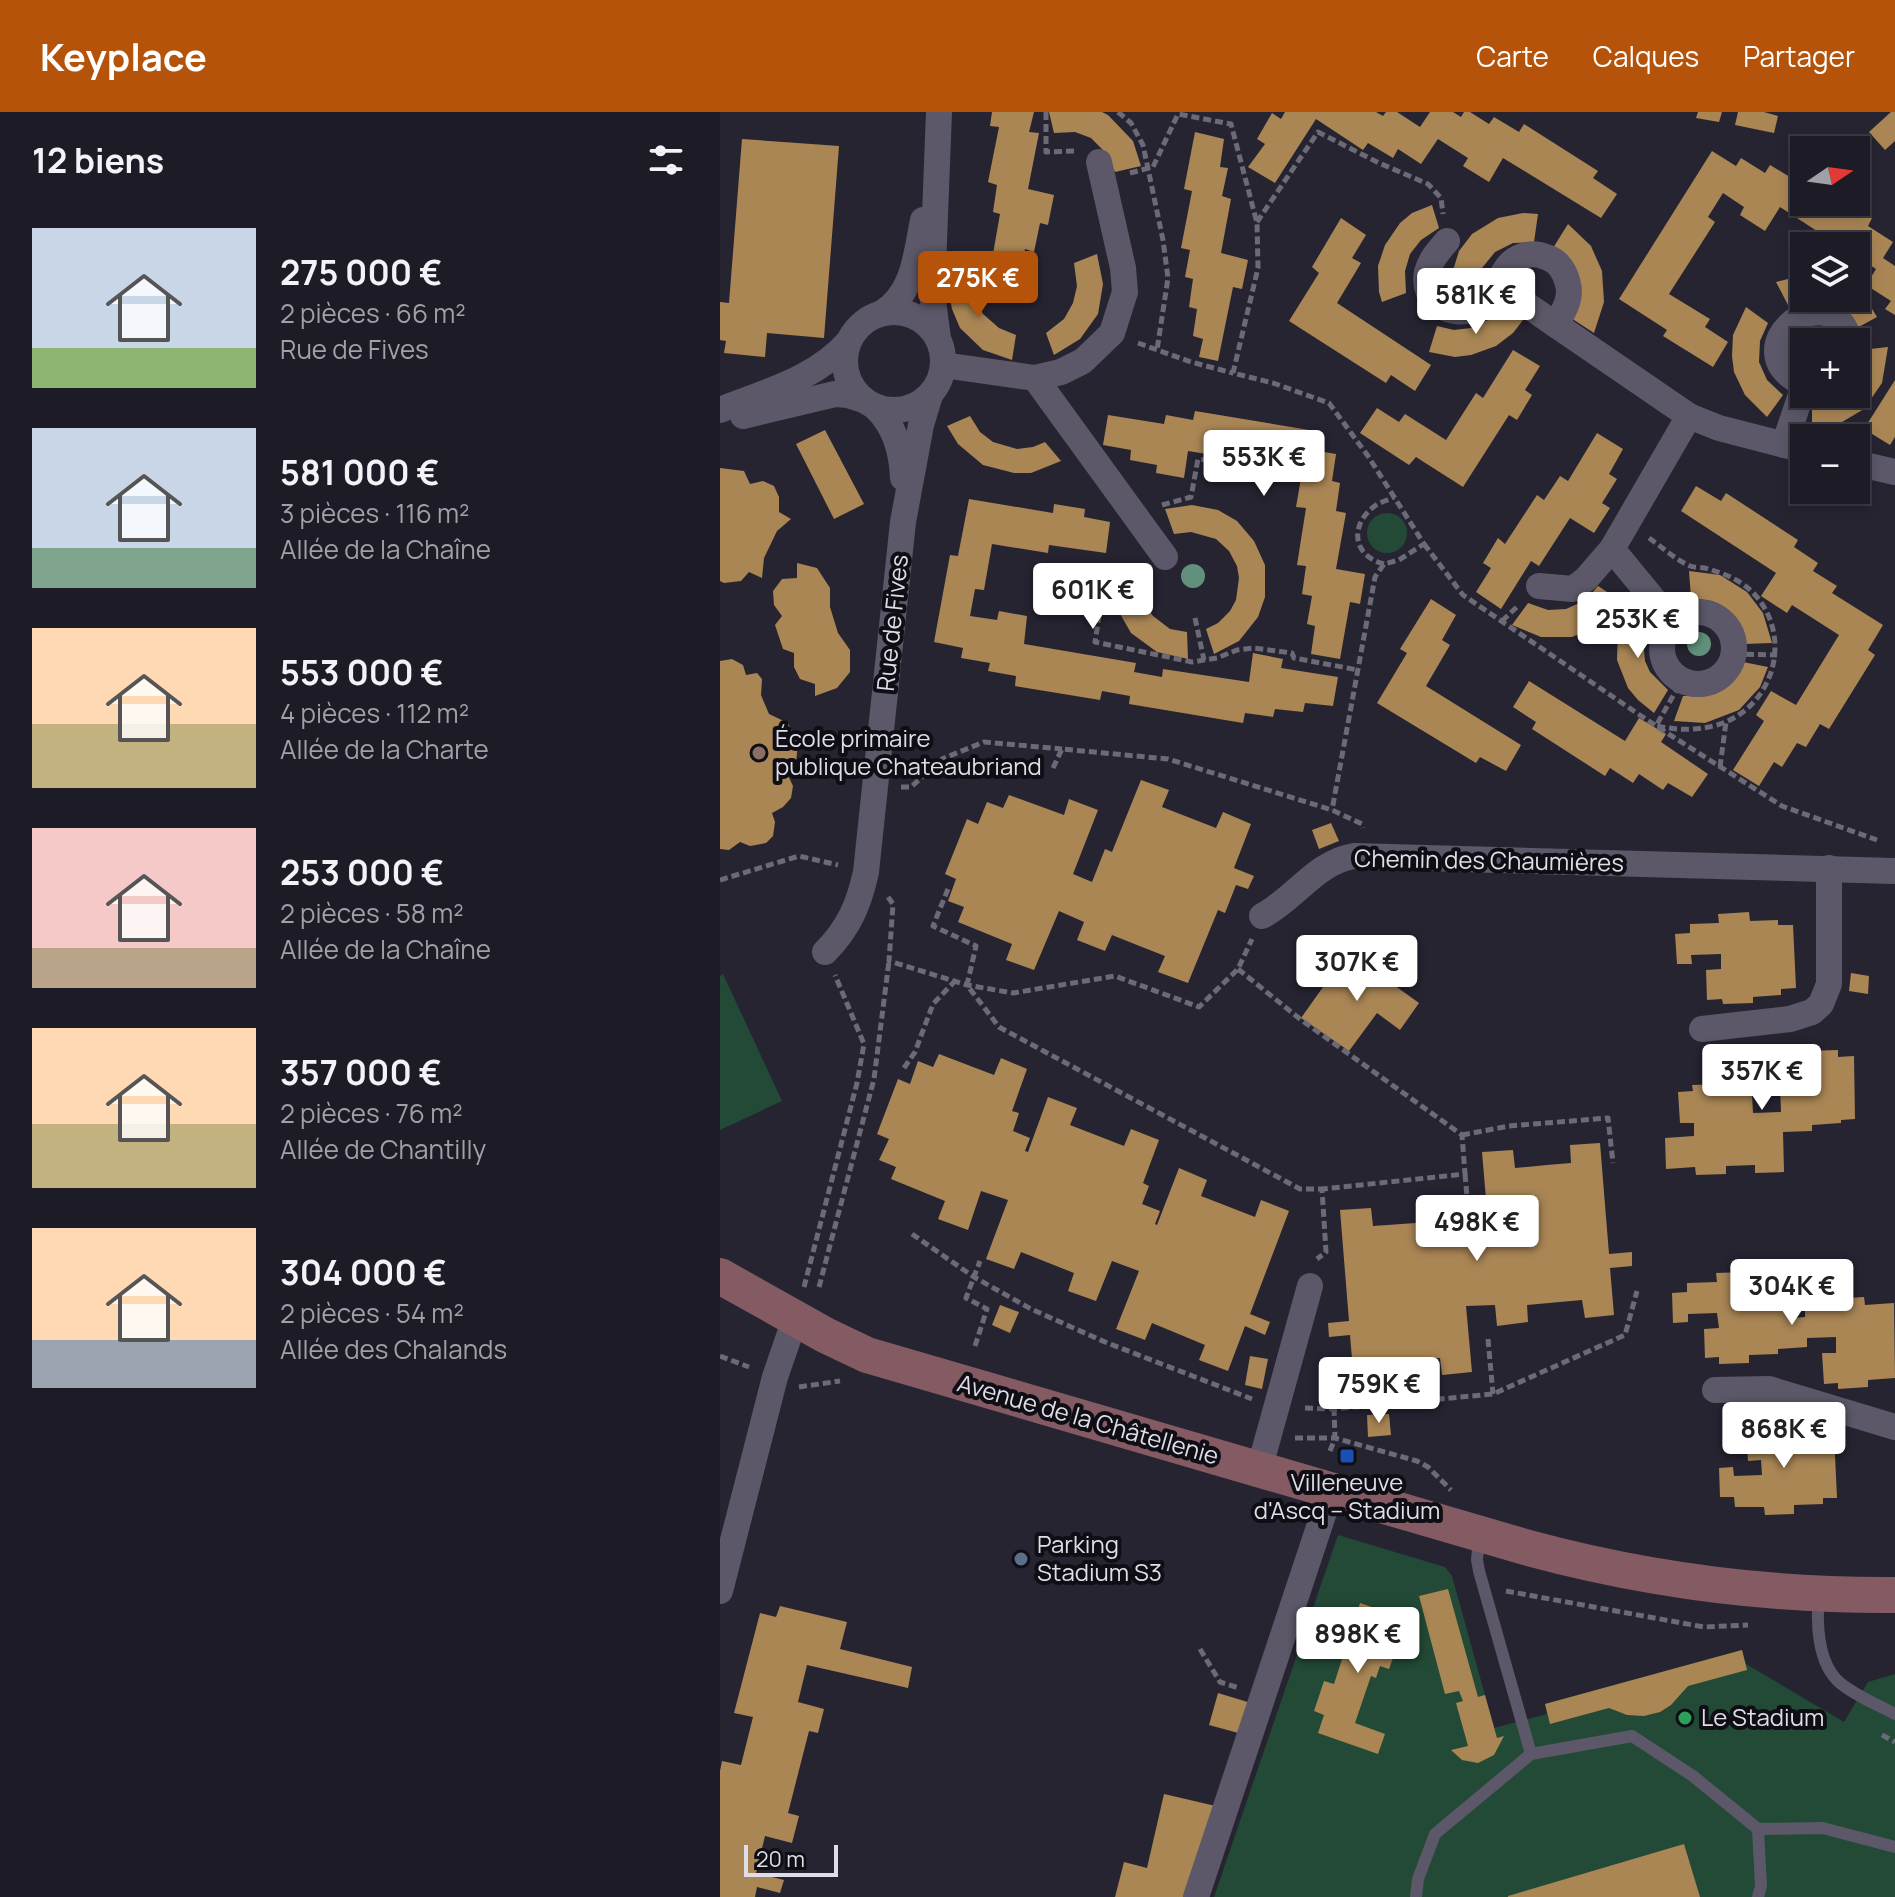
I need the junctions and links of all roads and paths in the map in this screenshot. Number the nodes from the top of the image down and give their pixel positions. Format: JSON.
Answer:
{"nodes":[{"id":1,"x":1046,"y":112,"type":"edge"},
{"id":2,"x":1118,"y":112,"type":"edge"},
{"id":3,"x":939,"y":119,"type":"edge"},
{"id":4,"x":1102,"y":170,"type":"junction"},
{"id":5,"x":1149,"y":170,"type":"junction"},
{"id":6,"x":1257,"y":223,"type":"junction"},
{"id":7,"x":1447,"y":241,"type":"joint"},
{"id":8,"x":1498,"y":285,"type":"junction"},
{"id":9,"x":882,"y":313,"type":"junction"},
{"id":10,"x":1556,"y":325,"type":"junction"},
{"id":11,"x":1844,"y":328,"type":"edge"},
{"id":12,"x":1112,"y":333,"type":"junction"},
{"id":13,"x":849,"y":341,"type":"junction"},
{"id":14,"x":1157,"y":350,"type":"junction"},
{"id":15,"x":941,"y":352,"type":"junction"},
{"id":16,"x":1233,"y":373,"type":"junction"},
{"id":17,"x":1790,"y":375,"type":"edge"},
{"id":18,"x":1035,"y":378,"type":"junction"},
{"id":19,"x":930,"y":395,"type":"junction"},
{"id":20,"x":870,"y":404,"type":"junction"},
{"id":21,"x":720,"y":410,"type":"edge"},
{"id":22,"x":1689,"y":416,"type":"junction"},
{"id":23,"x":720,"y":420,"type":"edge"},
{"id":24,"x":1790,"y":446,"type":"edge"},
{"id":25,"x":1870,"y":466,"type":"edge"},
{"id":26,"x":1270,"y":467,"type":"dead end"},
{"id":27,"x":1895,"y":472,"type":"edge"},
{"id":28,"x":1394,"y":497,"type":"junction"},
{"id":29,"x":1138,"y":521,"type":"junction"},
{"id":30,"x":903,"y":522,"type":"junction"},
{"id":31,"x":1627,"y":523,"type":"junction"},
{"id":32,"x":1424,"y":544,"type":"junction"},
{"id":33,"x":1612,"y":549,"type":"junction"},
{"id":34,"x":1165,"y":557,"type":"dead end"},
{"id":35,"x":1384,"y":564,"type":"junction"},
{"id":36,"x":1089,"y":580,"type":"dead end"},
{"id":37,"x":1539,"y":586,"type":"dead end"},
{"id":38,"x":1195,"y":618,"type":"dead end"},
{"id":39,"x":1672,"y":622,"type":"junction"},
{"id":40,"x":1734,"y":654,"type":"junction"},
{"id":41,"x":1777,"y":655,"type":"junction"},
{"id":42,"x":1204,"y":660,"type":"junction"},
{"id":43,"x":1358,"y":670,"type":"junction"},
{"id":44,"x":1682,"y":680,"type":"junction"},
{"id":45,"x":1726,"y":722,"type":"junction"},
{"id":46,"x":1656,"y":726,"type":"junction"},
{"id":47,"x":1062,"y":749,"type":"junction"},
{"id":48,"x":1720,"y":767,"type":"junction"},
{"id":49,"x":1053,"y":768,"type":"dead end"},
{"id":50,"x":876,"y":788,"type":"junction"},
{"id":51,"x":1332,"y":810,"type":"junction"},
{"id":52,"x":1879,"y":841,"type":"dead end"},
{"id":53,"x":1369,"y":857,"type":"junction"},
{"id":54,"x":1829,"y":868,"type":"junction"},
{"id":55,"x":1895,"y":871,"type":"edge"},
{"id":56,"x":866,"y":872,"type":"junction"},
{"id":57,"x":720,"y":880,"type":"edge"},
{"id":58,"x":948,"y":889,"type":"dead end"},
{"id":59,"x":1262,"y":916,"type":"joint"},
{"id":60,"x":825,"y":952,"type":"joint"},
{"id":61,"x":889,"y":961,"type":"junction"},
{"id":62,"x":1238,"y":969,"type":"junction"},
{"id":63,"x":955,"y":981,"type":"junction"},
{"id":64,"x":967,"y":985,"type":"junction"},
{"id":65,"x":1702,"y":1029,"type":"dead end"},
{"id":66,"x":904,"y":1068,"type":"dead end"},
{"id":67,"x":1462,"y":1135,"type":"junction"},
{"id":68,"x":1613,"y":1163,"type":"dead end"},
{"id":69,"x":1465,"y":1174,"type":"junction"},
{"id":70,"x":1322,"y":1189,"type":"junction"},
{"id":71,"x":1469,"y":1219,"type":"dead end"},
{"id":72,"x":912,"y":1234,"type":"dead end"},
{"id":73,"x":980,"y":1261,"type":"dead end"},
{"id":74,"x":720,"y":1276,"type":"edge"},
{"id":75,"x":974,"y":1277,"type":"junction"},
{"id":76,"x":1310,"y":1286,"type":"joint"},
{"id":77,"x":819,"y":1287,"type":"dead end"},
{"id":78,"x":1637,"y":1291,"type":"dead end"},
{"id":79,"x":795,"y":1319,"type":"junction"},
{"id":80,"x":1488,"y":1339,"type":"dead end"},
{"id":81,"x":975,"y":1346,"type":"dead end"},
{"id":82,"x":1715,"y":1390,"type":"dead end"},
{"id":83,"x":1493,"y":1394,"type":"junction"},
{"id":84,"x":1277,"y":1406,"type":"junction"},
{"id":85,"x":1334,"y":1409,"type":"junction"},
{"id":86,"x":1895,"y":1427,"type":"edge"},
{"id":87,"x":1330,"y":1451,"type":"dead end"},
{"id":88,"x":1259,"y":1470,"type":"junction"},
{"id":89,"x":1331,"y":1491,"type":"junction"},
{"id":90,"x":1480,"y":1535,"type":"junction"},
{"id":91,"x":720,"y":1591,"type":"edge"},
{"id":92,"x":1819,"y":1594,"type":"junction"},
{"id":93,"x":1895,"y":1595,"type":"edge"},
{"id":94,"x":1200,"y":1649,"type":"dead end"},
{"id":95,"x":1265,"y":1695,"type":"junction"},
{"id":96,"x":1895,"y":1714,"type":"edge"},
{"id":97,"x":1531,"y":1754,"type":"junction"},
{"id":98,"x":1758,"y":1829,"type":"junction"},
{"id":99,"x":1895,"y":1847,"type":"edge"},
{"id":100,"x":1196,"y":1897,"type":"edge"},
{"id":101,"x":1416,"y":1897,"type":"edge"},
{"id":102,"x":1758,"y":1897,"type":"edge"}],
"edges":[{"from":1,"to":4,"type":"path"},
{"from":2,"to":5,"type":"path"},
{"from":3,"to":9,"type":"street"},
{"from":3,"to":15,"type":"street"},
{"from":4,"to":5,"type":"path"},
{"from":4,"to":12,"type":"street"},
{"from":5,"to":6,"type":"path"},
{"from":5,"to":14,"type":"path"},
{"from":6,"to":7,"type":"path"},
{"from":6,"to":16,"type":"path"},
{"from":7,"to":8,"type":"street"},
{"from":8,"to":10,"type":"street"},
{"from":8,"to":10,"type":"street"},
{"from":9,"to":13,"type":"street"},
{"from":9,"to":15,"type":"street"},
{"from":10,"to":22,"type":"street"},
{"from":11,"to":17,"type":"street"},
{"from":12,"to":14,"type":"path"},
{"from":12,"to":18,"type":"street"},
{"from":13,"to":20,"type":"street"},
{"from":13,"to":21,"type":"street"},
{"from":14,"to":16,"type":"path"},
{"from":15,"to":18,"type":"street"},
{"from":15,"to":19,"type":"street"},
{"from":16,"to":28,"type":"path"},
{"from":18,"to":29,"type":"street"},
{"from":19,"to":20,"type":"street"},
{"from":19,"to":30,"type":"street","name":"Rue de Fives"},
{"from":20,"to":23,"type":"street"},
{"from":20,"to":30,"type":"street","name":"Rue de Fives"},
{"from":22,"to":24,"type":"street"},
{"from":22,"to":31,"type":"street"},
{"from":25,"to":27,"type":"street"},
{"from":26,"to":29,"type":"path"},
{"from":28,"to":32,"type":"path"},
{"from":28,"to":35,"type":"path"},
{"from":29,"to":34,"type":"street"},
{"from":30,"to":50,"type":"street","name":"Rue de Fives"},
{"from":31,"to":33,"type":"street"},
{"from":31,"to":41,"type":"path"},
{"from":32,"to":35,"type":"path"},
{"from":32,"to":46,"type":"path"},
{"from":33,"to":37,"type":"street"},
{"from":33,"to":39,"type":"street"},
{"from":35,"to":43,"type":"path"},
{"from":36,"to":42,"type":"path"},
{"from":38,"to":42,"type":"path"},
{"from":39,"to":40,"type":"street"},
{"from":39,"to":44,"type":"street"},
{"from":40,"to":41,"type":"path"},
{"from":40,"to":44,"type":"street"},
{"from":41,"to":45,"type":"path"},
{"from":42,"to":43,"type":"path"},
{"from":43,"to":51,"type":"path"},
{"from":44,"to":46,"type":"path"},
{"from":45,"to":46,"type":"path"},
{"from":45,"to":48,"type":"path"},
{"from":46,"to":48,"type":"path"},
{"from":47,"to":49,"type":"path"},
{"from":47,"to":50,"type":"path"},
{"from":47,"to":51,"type":"path"},
{"from":48,"to":52,"type":"path"},
{"from":50,"to":56,"type":"street","name":"Rue de Fives"},
{"from":51,"to":53,"type":"path"},
{"from":53,"to":54,"type":"street","name":"Chemin des Chaumières"},
{"from":53,"to":59,"type":"street","name":"Chemin des Chaumières"},
{"from":54,"to":55,"type":"street","name":"Chemin des Chaumières"},
{"from":54,"to":65,"type":"street"},
{"from":56,"to":57,"type":"path"},
{"from":56,"to":60,"type":"street","name":"Rue de Fives"},
{"from":56,"to":61,"type":"path"},
{"from":58,"to":64,"type":"path"},
{"from":59,"to":62,"type":"path"},
{"from":60,"to":79,"type":"path"},
{"from":61,"to":63,"type":"path"},
{"from":61,"to":77,"type":"path"},
{"from":62,"to":64,"type":"path"},
{"from":62,"to":67,"type":"path"},
{"from":63,"to":64,"type":"path"},
{"from":63,"to":66,"type":"path"},
{"from":64,"to":70,"type":"path"},
{"from":67,"to":68,"type":"path"},
{"from":67,"to":69,"type":"path"},
{"from":69,"to":70,"type":"path"},
{"from":69,"to":71,"type":"path"},
{"from":70,"to":76,"type":"path"},
{"from":72,"to":75,"type":"path"},
{"from":73,"to":75,"type":"path"},
{"from":74,"to":79,"type":"street","name":"Avenue de la Châtellenie"},
{"from":75,"to":81,"type":"path"},
{"from":75,"to":84,"type":"path"},
{"from":76,"to":84,"type":"street"},
{"from":78,"to":83,"type":"path"},
{"from":79,"to":88,"type":"street","name":"Avenue de la Châtellenie"},
{"from":79,"to":91,"type":"street"},
{"from":80,"to":83,"type":"path"},
{"from":82,"to":86,"type":"street"},
{"from":83,"to":85,"type":"path"},
{"from":84,"to":85,"type":"path"},
{"from":84,"to":88,"type":"street"},
{"from":85,"to":87,"type":"path"},
{"from":88,"to":89,"type":"street","name":"Avenue de la Châtellenie"},
{"from":89,"to":90,"type":"street","name":"Avenue de la Châtellenie"},
{"from":89,"to":95,"type":"street"},
{"from":90,"to":92,"type":"street","name":"Avenue de la Châtellenie"},
{"from":90,"to":97,"type":"lane"},
{"from":92,"to":93,"type":"street","name":"Avenue de la Châtellenie"},
{"from":92,"to":96,"type":"lane"},
{"from":94,"to":95,"type":"path"},
{"from":95,"to":100,"type":"street"},
{"from":97,"to":98,"type":"lane"},
{"from":97,"to":101,"type":"lane"},
{"from":98,"to":99,"type":"lane"},
{"from":98,"to":102,"type":"lane"}]}
